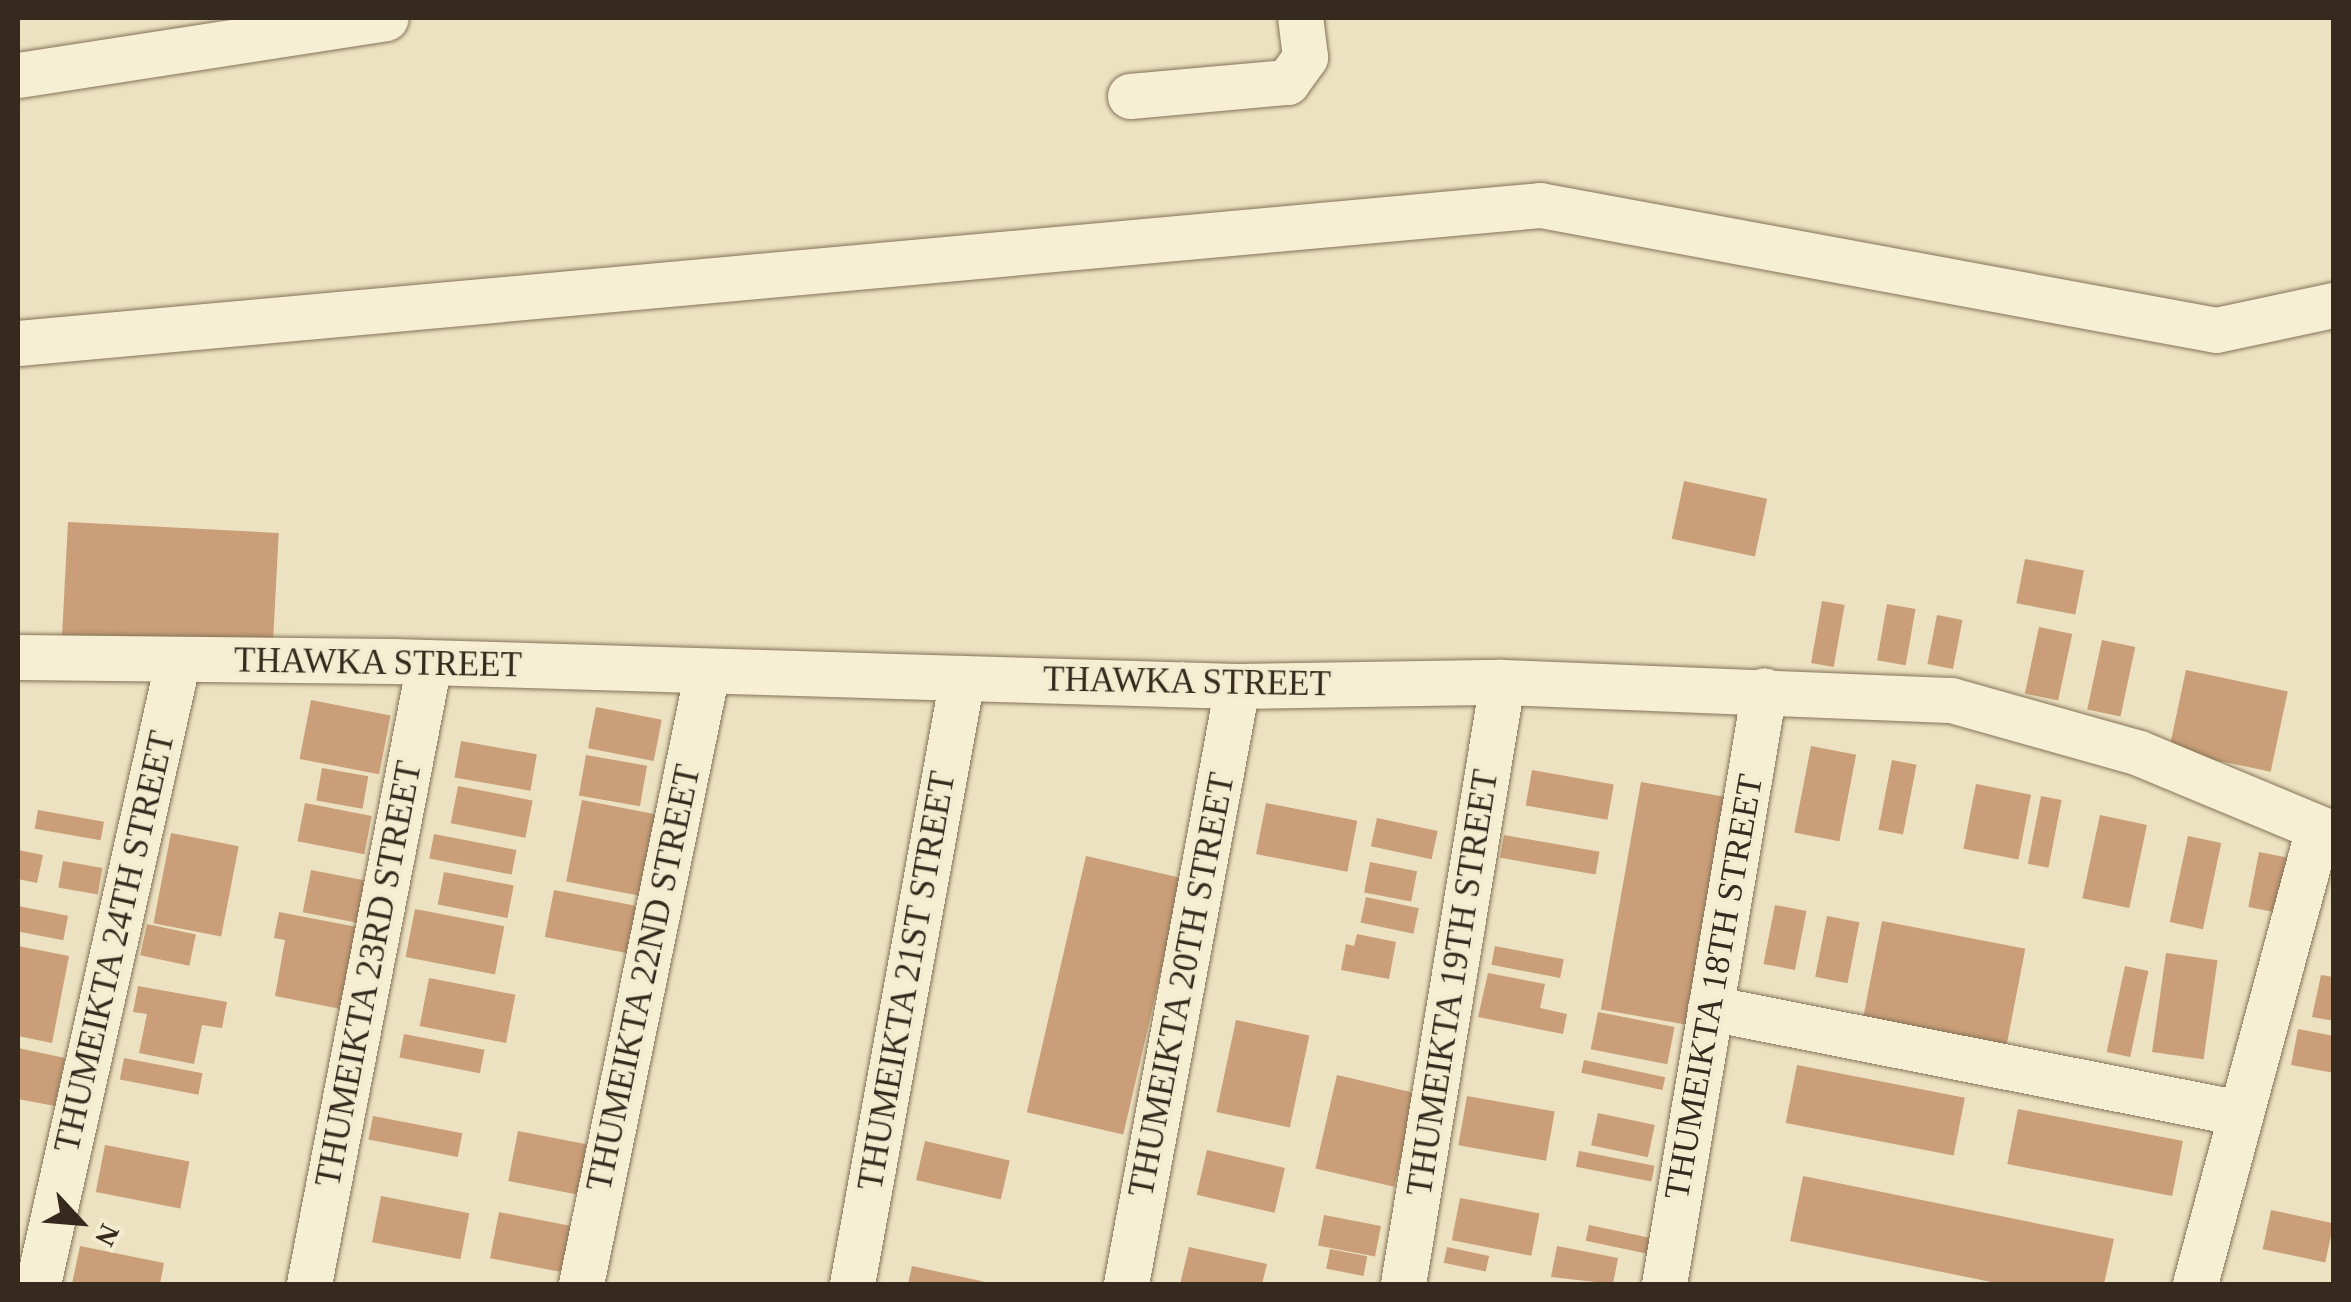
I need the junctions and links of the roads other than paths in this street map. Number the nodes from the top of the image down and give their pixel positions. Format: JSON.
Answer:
{"nodes":[{"id":1,"x":386,"y":18,"type":"edge"},
{"id":2,"x":1300,"y":18,"type":"edge"},
{"id":3,"x":18,"y":75,"type":"edge"},
{"id":4,"x":1130,"y":96,"type":"dead end"},
{"id":5,"x":2334,"y":305,"type":"edge"},
{"id":6,"x":18,"y":343,"type":"edge"},
{"id":7,"x":18,"y":657,"type":"edge"},
{"id":8,"x":178,"y":659,"type":"junction"},
{"id":9,"x":429,"y":663,"type":"junction"},
{"id":10,"x":707,"y":671,"type":"junction"},
{"id":11,"x":962,"y":678,"type":"junction"},
{"id":12,"x":1502,"y":682,"type":"junction"},
{"id":13,"x":1238,"y":686,"type":"junction"},
{"id":14,"x":1764,"y":690,"type":"junction"},
{"id":15,"x":2326,"y":831,"type":"edge"},
{"id":16,"x":1710,"y":1008,"type":"junction"},
{"id":17,"x":2240,"y":1113,"type":"junction"},
{"id":18,"x":38,"y":1284,"type":"edge"},
{"id":19,"x":309,"y":1284,"type":"edge"},
{"id":20,"x":581,"y":1284,"type":"edge"},
{"id":21,"x":852,"y":1284,"type":"edge"},
{"id":22,"x":1126,"y":1284,"type":"edge"},
{"id":23,"x":1403,"y":1284,"type":"edge"},
{"id":24,"x":1664,"y":1284,"type":"edge"},
{"id":25,"x":2196,"y":1284,"type":"edge"}],
"edges":[{"from":1,"to":3,"type":"street"},
{"from":2,"to":4,"type":"street"},
{"from":5,"to":6,"type":"street"},
{"from":7,"to":8,"type":"street","name":"THAWKA STREET"},
{"from":8,"to":9,"type":"street","name":"THAWKA STREET"},
{"from":8,"to":18,"type":"street","name":"THUMEIKTA 24TH STREET"},
{"from":9,"to":10,"type":"street","name":"THAWKA STREET"},
{"from":9,"to":19,"type":"street","name":"THUMEIKTA 23RD STREET"},
{"from":10,"to":11,"type":"street","name":"THAWKA STREET"},
{"from":10,"to":20,"type":"street","name":"THUMEIKTA 22ND STREET"},
{"from":11,"to":13,"type":"street","name":"THAWKA STREET"},
{"from":11,"to":21,"type":"street","name":"THUMEIKTA 21ST STREET"},
{"from":12,"to":13,"type":"street","name":"THAWKA STREET"},
{"from":12,"to":14,"type":"street","name":"THAWKA STREET"},
{"from":12,"to":23,"type":"street","name":"THUMEIKTA 19TH STREET"},
{"from":13,"to":22,"type":"street","name":"THUMEIKTA 20TH STREET"},
{"from":14,"to":15,"type":"street","name":"THAWKA STREET"},
{"from":14,"to":16,"type":"street","name":"THUMEIKTA 18TH STREET"},
{"from":15,"to":17,"type":"street"},
{"from":16,"to":17,"type":"street"},
{"from":16,"to":24,"type":"street","name":"THUMEIKTA 18TH STREET"},
{"from":17,"to":25,"type":"street"}]}
